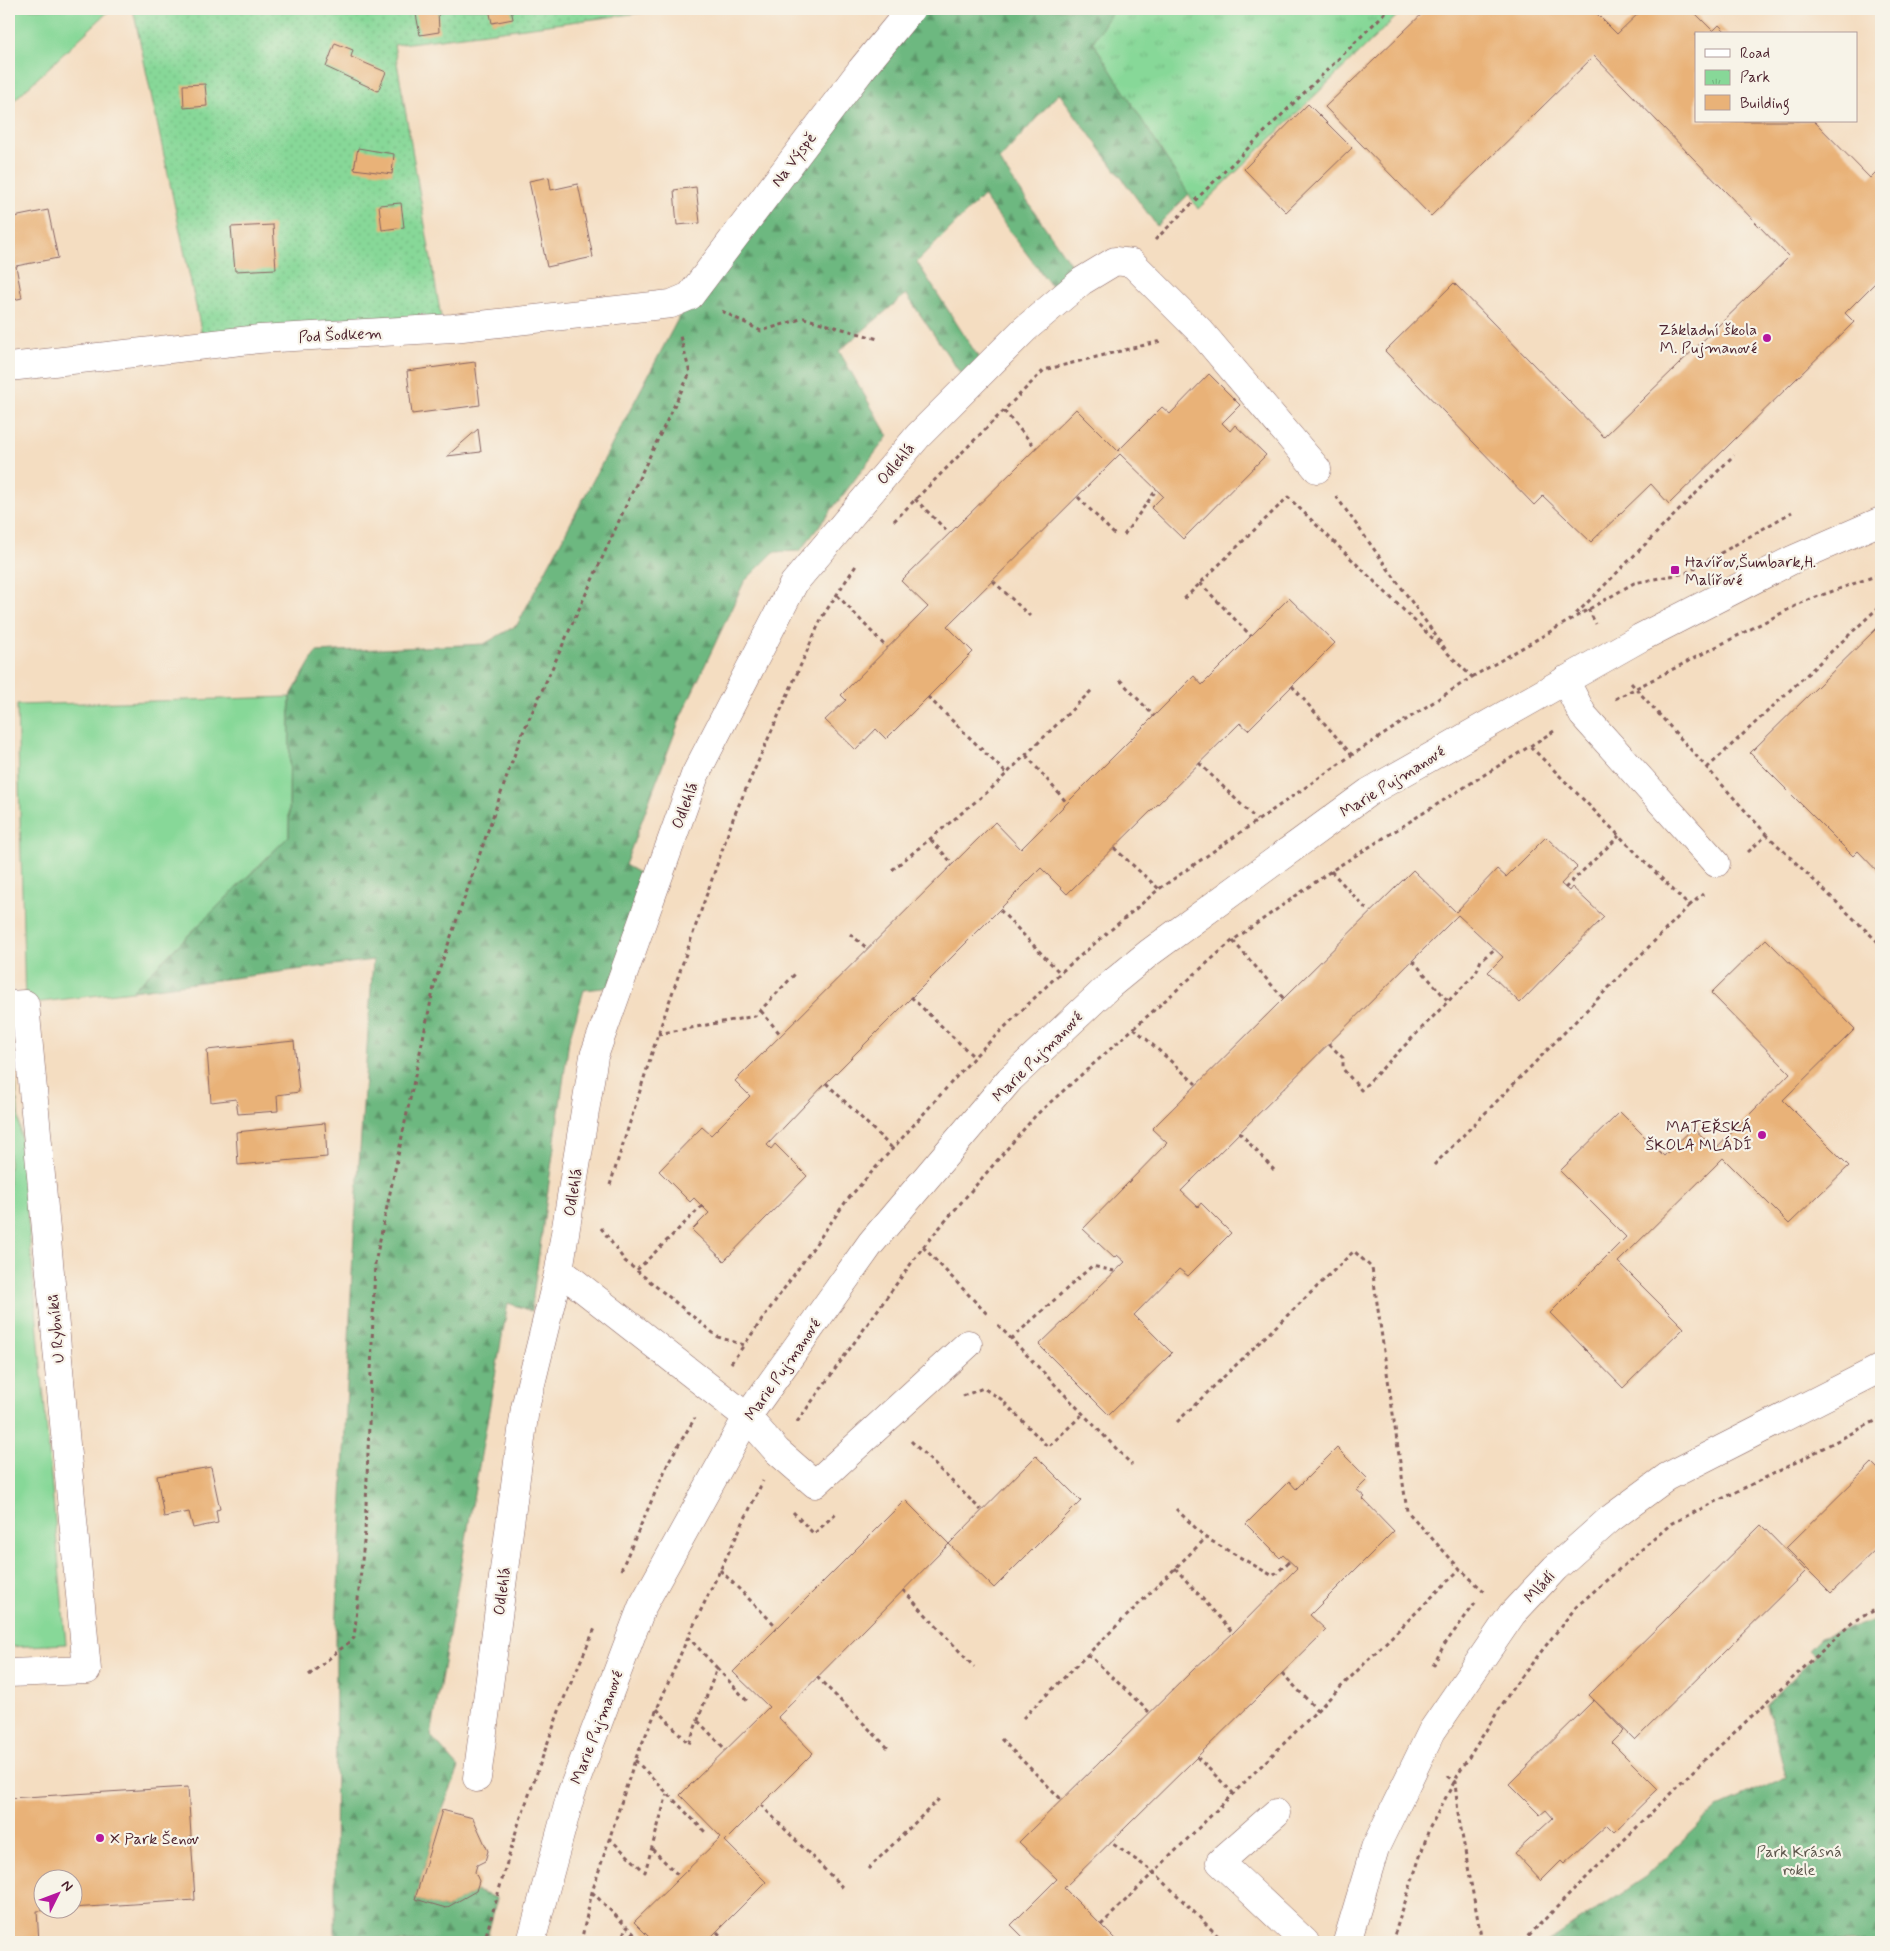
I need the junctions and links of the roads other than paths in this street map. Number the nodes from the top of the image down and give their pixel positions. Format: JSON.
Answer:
{"nodes":[{"id":1,"x":911,"y":9,"type":"edge"},
{"id":2,"x":680,"y":300,"type":"joint"},
{"id":3,"x":9,"y":367,"type":"edge"},
{"id":4,"x":1317,"y":469,"type":"road end"},
{"id":5,"x":1881,"y":521,"type":"edge"},
{"id":6,"x":1565,"y":680,"type":"junction"},
{"id":7,"x":1716,"y":863,"type":"dead end"},
{"id":8,"x":9,"y":1005,"type":"edge"},
{"id":9,"x":559,"y":1270,"type":"junction"},
{"id":10,"x":968,"y":1344,"type":"dead end"},
{"id":11,"x":1881,"y":1368,"type":"edge"},
{"id":12,"x":747,"y":1417,"type":"junction"},
{"id":13,"x":9,"y":1673,"type":"edge"},
{"id":14,"x":477,"y":1778,"type":"dead end"},
{"id":15,"x":1276,"y":1812,"type":"dead end"},
{"id":16,"x":531,"y":1942,"type":"edge"},
{"id":17,"x":1305,"y":1942,"type":"edge"},
{"id":18,"x":1347,"y":1942,"type":"edge"}],
"edges":[{"from":1,"to":2,"type":"street","name":"Na Výspě"},
{"from":2,"to":3,"type":"street","name":"Pod Šodkem"},
{"from":4,"to":9,"type":"street","name":"Odlehlá"},
{"from":5,"to":6,"type":"street","name":"Marie Pujmanové"},
{"from":6,"to":7,"type":"street"},
{"from":6,"to":12,"type":"street","name":"Marie Pujmanové"},
{"from":8,"to":13,"type":"street","name":"U Rybníků"},
{"from":9,"to":12,"type":"street"},
{"from":9,"to":14,"type":"street","name":"Odlehlá"},
{"from":10,"to":12,"type":"street"},
{"from":11,"to":18,"type":"street","name":"Mládí"},
{"from":12,"to":16,"type":"street","name":"Marie Pujmanové"},
{"from":15,"to":17,"type":"street"}]}
